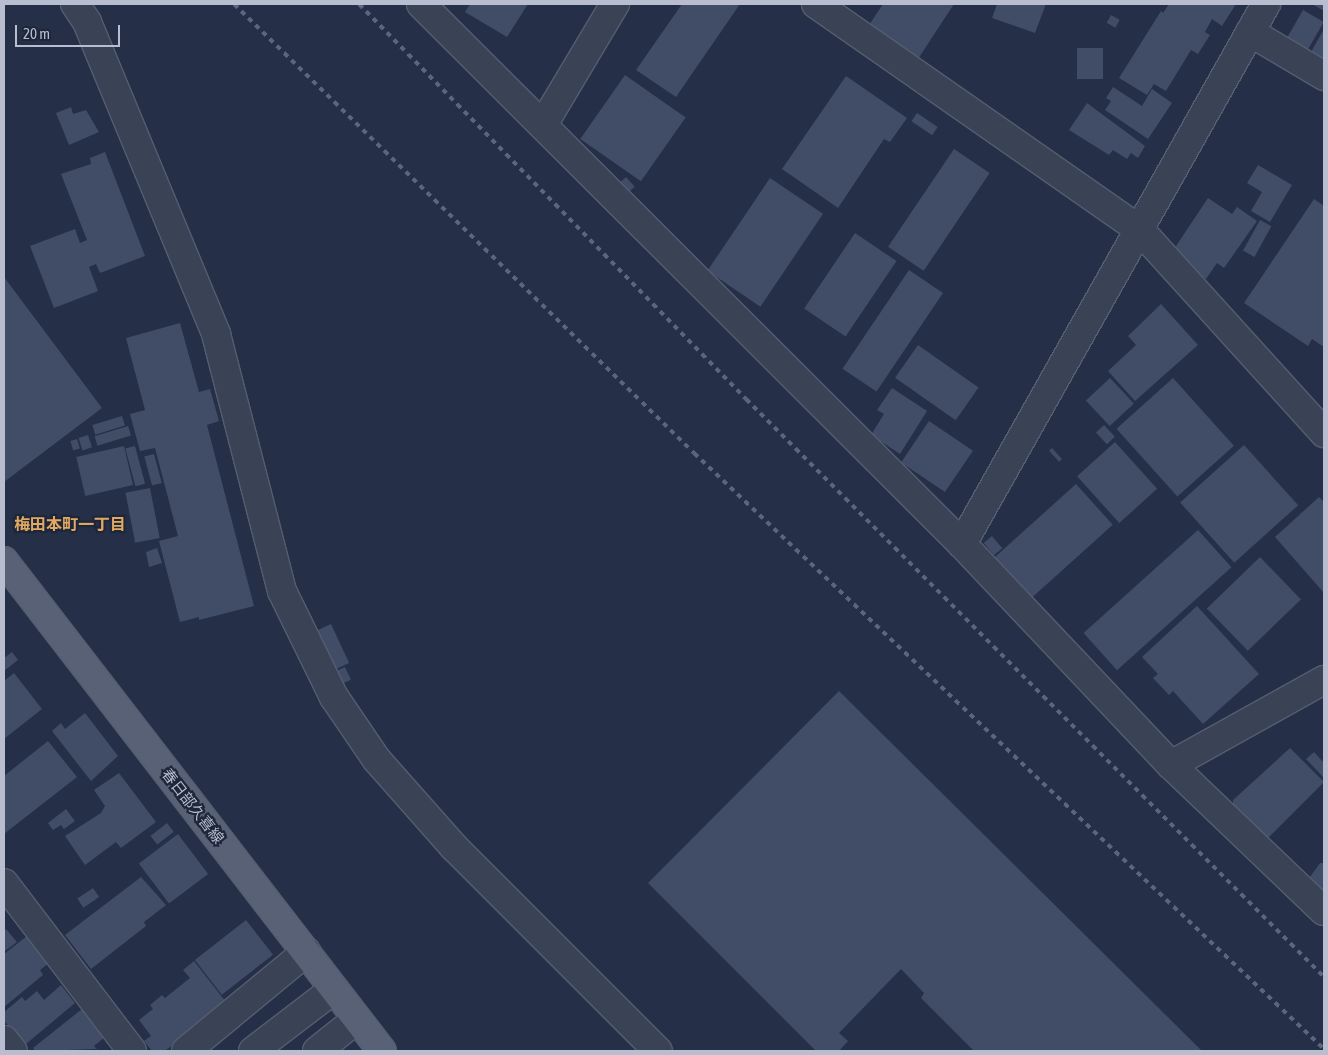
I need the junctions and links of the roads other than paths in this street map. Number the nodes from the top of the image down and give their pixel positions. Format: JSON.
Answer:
{"nodes":[{"id":1,"x":75,"y":4,"type":"edge"},
{"id":2,"x":421,"y":4,"type":"edge"},
{"id":3,"x":615,"y":4,"type":"edge"},
{"id":4,"x":816,"y":4,"type":"edge"},
{"id":5,"x":1266,"y":4,"type":"edge"},
{"id":6,"x":1250,"y":32,"type":"junction"},
{"id":7,"x":1324,"y":76,"type":"edge"},
{"id":8,"x":544,"y":123,"type":"junction"},
{"id":9,"x":1140,"y":230,"type":"junction"},
{"id":10,"x":1324,"y":433,"type":"edge"},
{"id":11,"x":962,"y":544,"type":"junction"},
{"id":12,"x":4,"y":561,"type":"edge"},
{"id":13,"x":1324,"y":680,"type":"edge"},
{"id":14,"x":1171,"y":764,"type":"junction"},
{"id":15,"x":4,"y":883,"type":"edge"},
{"id":16,"x":1324,"y":911,"type":"edge"},
{"id":17,"x":306,"y":952,"type":"junction"},
{"id":18,"x":334,"y":989,"type":"junction"},
{"id":19,"x":357,"y":1019,"type":"junction"},
{"id":20,"x":4,"y":1040,"type":"edge"},
{"id":21,"x":262,"y":1044,"type":"edge"},
{"id":22,"x":13,"y":1051,"type":"edge"},
{"id":23,"x":132,"y":1051,"type":"edge"},
{"id":24,"x":186,"y":1051,"type":"edge"},
{"id":25,"x":317,"y":1051,"type":"edge"},
{"id":26,"x":382,"y":1051,"type":"edge"},
{"id":27,"x":658,"y":1051,"type":"edge"}],
"edges":[{"from":1,"to":27,"type":"street"},
{"from":2,"to":8,"type":"street"},
{"from":3,"to":8,"type":"street"},
{"from":4,"to":9,"type":"street"},
{"from":5,"to":6,"type":"street"},
{"from":6,"to":7,"type":"street"},
{"from":6,"to":9,"type":"street"},
{"from":8,"to":11,"type":"street"},
{"from":9,"to":10,"type":"street"},
{"from":9,"to":11,"type":"street"},
{"from":11,"to":14,"type":"street"},
{"from":12,"to":17,"type":"main road","name":"春日部久喜線"},
{"from":13,"to":14,"type":"street"},
{"from":14,"to":16,"type":"street"},
{"from":15,"to":23,"type":"street"},
{"from":17,"to":18,"type":"main road","name":"春日部久喜線"},
{"from":17,"to":24,"type":"street"},
{"from":18,"to":19,"type":"main road","name":"春日部久喜線"},
{"from":18,"to":21,"type":"street"},
{"from":19,"to":25,"type":"street"},
{"from":19,"to":26,"type":"main road","name":"春日部久喜線"},
{"from":20,"to":22,"type":"street"}]}
